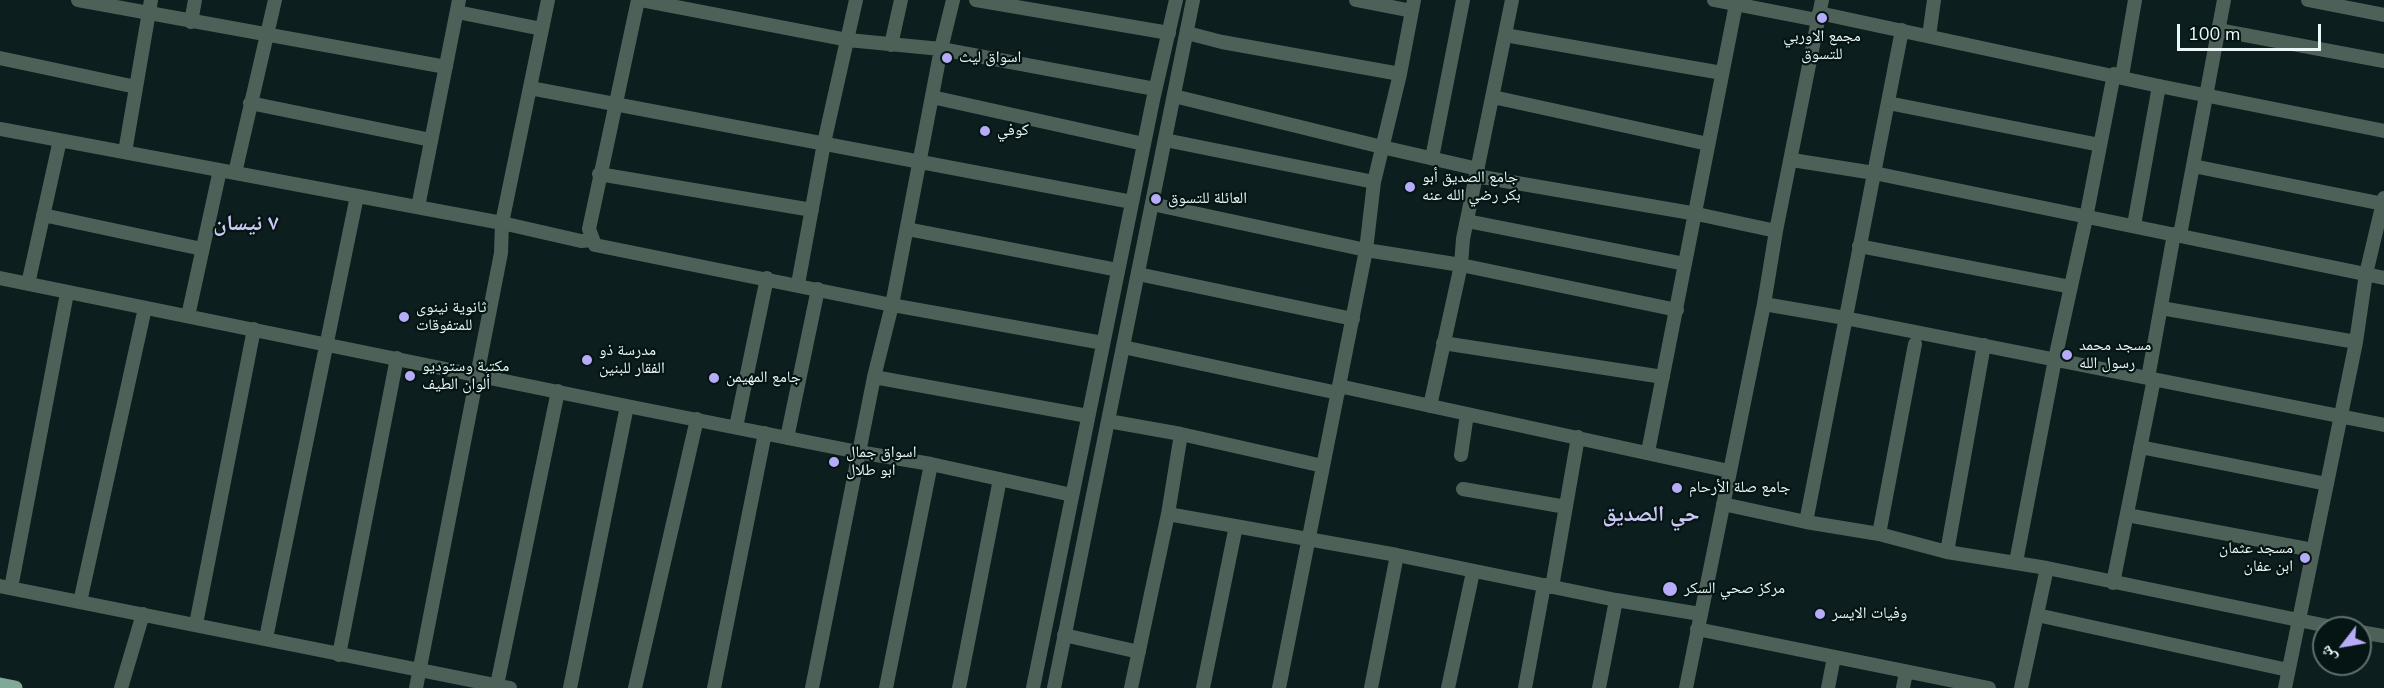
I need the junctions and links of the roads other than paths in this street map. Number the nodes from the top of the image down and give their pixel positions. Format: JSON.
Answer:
{"nodes":[{"id":1,"x":78,"y":0,"type":"edge"},
{"id":2,"x":151,"y":0,"type":"edge"},
{"id":3,"x":195,"y":0,"type":"edge"},
{"id":4,"x":275,"y":0,"type":"edge"},
{"id":5,"x":548,"y":0,"type":"edge"},
{"id":6,"x":639,"y":0,"type":"edge"},
{"id":7,"x":856,"y":0,"type":"edge"},
{"id":8,"x":901,"y":0,"type":"edge"},
{"id":9,"x":953,"y":0,"type":"edge"},
{"id":10,"x":976,"y":0,"type":"edge"},
{"id":11,"x":1176,"y":0,"type":"edge"},
{"id":12,"x":1194,"y":0,"type":"edge"},
{"id":13,"x":1356,"y":0,"type":"edge"},
{"id":14,"x":1463,"y":0,"type":"edge"},
{"id":15,"x":1512,"y":0,"type":"edge"},
{"id":16,"x":1714,"y":0,"type":"edge"},
{"id":17,"x":1934,"y":0,"type":"edge"},
{"id":18,"x":2135,"y":0,"type":"edge"},
{"id":19,"x":2224,"y":0,"type":"edge"},
{"id":20,"x":2308,"y":0,"type":"edge"},
{"id":21,"x":1737,"y":4,"type":"junction"},
{"id":22,"x":1413,"y":5,"type":"edge"},
{"id":23,"x":458,"y":6,"type":"edge"},
{"id":24,"x":1819,"y":11,"type":"edge"},
{"id":25,"x":148,"y":14,"type":"junction"},
{"id":26,"x":2384,"y":15,"type":"edge"},
{"id":27,"x":191,"y":22,"type":"junction"},
{"id":28,"x":542,"y":29,"type":"junction"},
{"id":29,"x":1902,"y":30,"type":"junction"},
{"id":30,"x":2218,"y":30,"type":"junction"},
{"id":31,"x":1169,"y":33,"type":"junction"},
{"id":32,"x":1186,"y":33,"type":"junction"},
{"id":33,"x":268,"y":35,"type":"junction"},
{"id":34,"x":1505,"y":36,"type":"junction"},
{"id":35,"x":1929,"y":36,"type":"junction"},
{"id":36,"x":848,"y":40,"type":"junction"},
{"id":37,"x":891,"y":45,"type":"junction"},
{"id":38,"x":941,"y":50,"type":"junction"},
{"id":39,"x":0,"y":58,"type":"edge"},
{"id":40,"x":2384,"y":61,"type":"edge"},
{"id":41,"x":446,"y":67,"type":"junction"},
{"id":42,"x":1722,"y":73,"type":"junction"},
{"id":43,"x":1400,"y":74,"type":"junction"},
{"id":44,"x":2118,"y":75,"type":"junction"},
{"id":45,"x":2159,"y":86,"type":"junction"},
{"id":46,"x":136,"y":87,"type":"junction"},
{"id":47,"x":530,"y":88,"type":"junction"},
{"id":48,"x":1155,"y":89,"type":"junction"},
{"id":49,"x":2206,"y":94,"type":"junction"},
{"id":50,"x":1174,"y":96,"type":"junction"},
{"id":51,"x":1492,"y":96,"type":"junction"},
{"id":52,"x":932,"y":97,"type":"junction"},
{"id":53,"x":250,"y":103,"type":"junction"},
{"id":54,"x":616,"y":103,"type":"junction"},
{"id":55,"x":1888,"y":103,"type":"junction"},
{"id":56,"x":0,"y":129,"type":"edge"},
{"id":57,"x":2384,"y":131,"type":"edge"},
{"id":58,"x":60,"y":140,"type":"junction"},
{"id":59,"x":431,"y":140,"type":"junction"},
{"id":60,"x":1165,"y":140,"type":"junction"},
{"id":61,"x":824,"y":142,"type":"junction"},
{"id":62,"x":1144,"y":144,"type":"junction"},
{"id":63,"x":1708,"y":144,"type":"junction"},
{"id":64,"x":2100,"y":146,"type":"junction"},
{"id":65,"x":1382,"y":147,"type":"junction"},
{"id":66,"x":125,"y":152,"type":"junction"},
{"id":67,"x":1432,"y":158,"type":"junction"},
{"id":68,"x":1792,"y":160,"type":"junction"},
{"id":69,"x":919,"y":162,"type":"junction"},
{"id":70,"x":2193,"y":166,"type":"junction"},
{"id":71,"x":220,"y":170,"type":"junction"},
{"id":72,"x":1477,"y":172,"type":"junction"},
{"id":73,"x":236,"y":173,"type":"junction"},
{"id":74,"x":1874,"y":173,"type":"junction"},
{"id":75,"x":599,"y":174,"type":"junction"},
{"id":76,"x":1138,"y":174,"type":"junction"},
{"id":77,"x":1157,"y":179,"type":"junction"},
{"id":78,"x":1374,"y":182,"type":"junction"},
{"id":79,"x":357,"y":196,"type":"junction"},
{"id":80,"x":1132,"y":201,"type":"junction"},
{"id":81,"x":2383,"y":201,"type":"edge"},
{"id":82,"x":1152,"y":204,"type":"junction"},
{"id":83,"x":418,"y":207,"type":"junction"},
{"id":84,"x":812,"y":210,"type":"junction"},
{"id":85,"x":1697,"y":214,"type":"junction"},
{"id":86,"x":43,"y":215,"type":"junction"},
{"id":87,"x":2086,"y":218,"type":"junction"},
{"id":88,"x":1467,"y":221,"type":"junction"},
{"id":89,"x":502,"y":223,"type":"junction"},
{"id":90,"x":2134,"y":225,"type":"junction"},
{"id":91,"x":907,"y":229,"type":"junction"},
{"id":92,"x":1776,"y":231,"type":"junction"},
{"id":93,"x":2177,"y":234,"type":"junction"},
{"id":94,"x":593,"y":240,"type":"junction"},
{"id":95,"x":1860,"y":246,"type":"junction"},
{"id":96,"x":202,"y":249,"type":"junction"},
{"id":97,"x":1366,"y":250,"type":"junction"},
{"id":98,"x":1685,"y":264,"type":"junction"},
{"id":99,"x":1461,"y":265,"type":"junction"},
{"id":100,"x":1118,"y":270,"type":"junction"},
{"id":101,"x":1138,"y":274,"type":"junction"},
{"id":102,"x":2366,"y":274,"type":"junction"},
{"id":103,"x":0,"y":278,"type":"edge"},
{"id":104,"x":767,"y":278,"type":"junction"},
{"id":105,"x":2384,"y":278,"type":"edge"},
{"id":106,"x":28,"y":284,"type":"junction"},
{"id":107,"x":798,"y":284,"type":"junction"},
{"id":108,"x":2071,"y":287,"type":"junction"},
{"id":109,"x":818,"y":288,"type":"junction"},
{"id":110,"x":67,"y":292,"type":"junction"},
{"id":111,"x":1764,"y":304,"type":"junction"},
{"id":112,"x":892,"y":305,"type":"junction"},
{"id":113,"x":145,"y":308,"type":"junction"},
{"id":114,"x":2161,"y":308,"type":"junction"},
{"id":115,"x":1677,"y":310,"type":"junction"},
{"id":116,"x":188,"y":316,"type":"junction"},
{"id":117,"x":1845,"y":318,"type":"junction"},
{"id":118,"x":1353,"y":319,"type":"junction"},
{"id":119,"x":254,"y":330,"type":"junction"},
{"id":120,"x":2356,"y":342,"type":"junction"},
{"id":121,"x":1103,"y":343,"type":"junction"},
{"id":122,"x":1443,"y":343,"type":"junction"},
{"id":123,"x":326,"y":344,"type":"junction"},
{"id":124,"x":1915,"y":344,"type":"dead end"},
{"id":125,"x":1984,"y":345,"type":"junction"},
{"id":126,"x":1123,"y":347,"type":"junction"},
{"id":127,"x":397,"y":358,"type":"junction"},
{"id":128,"x":2055,"y":359,"type":"junction"},
{"id":129,"x":477,"y":374,"type":"junction"},
{"id":130,"x":874,"y":376,"type":"junction"},
{"id":131,"x":1663,"y":377,"type":"junction"},
{"id":132,"x":2151,"y":378,"type":"junction"},
{"id":133,"x":1338,"y":390,"type":"junction"},
{"id":134,"x":558,"y":391,"type":"junction"},
{"id":135,"x":627,"y":406,"type":"junction"},
{"id":136,"x":1430,"y":406,"type":"junction"},
{"id":137,"x":1467,"y":414,"type":"junction"},
{"id":138,"x":2341,"y":416,"type":"junction"},
{"id":139,"x":1088,"y":417,"type":"junction"},
{"id":140,"x":697,"y":419,"type":"junction"},
{"id":141,"x":1108,"y":421,"type":"junction"},
{"id":142,"x":2384,"y":425,"type":"edge"},
{"id":143,"x":736,"y":427,"type":"junction"},
{"id":144,"x":765,"y":433,"type":"junction"},
{"id":145,"x":1181,"y":434,"type":"junction"},
{"id":146,"x":1578,"y":437,"type":"junction"},
{"id":147,"x":788,"y":438,"type":"junction"},
{"id":148,"x":2140,"y":447,"type":"junction"},
{"id":149,"x":858,"y":452,"type":"junction"},
{"id":150,"x":1648,"y":452,"type":"junction"},
{"id":151,"x":1461,"y":455,"type":"dead end"},
{"id":152,"x":932,"y":464,"type":"junction"},
{"id":153,"x":1323,"y":466,"type":"junction"},
{"id":154,"x":1729,"y":471,"type":"junction"},
{"id":155,"x":1000,"y":479,"type":"junction"},
{"id":156,"x":2327,"y":484,"type":"junction"},
{"id":157,"x":1463,"y":489,"type":"dead end"},
{"id":158,"x":1072,"y":495,"type":"junction"},
{"id":159,"x":1723,"y":504,"type":"junction"},
{"id":160,"x":1566,"y":507,"type":"junction"},
{"id":161,"x":1168,"y":514,"type":"junction"},
{"id":162,"x":2127,"y":515,"type":"junction"},
{"id":163,"x":1806,"y":522,"type":"junction"},
{"id":164,"x":1236,"y":526,"type":"junction"},
{"id":165,"x":1879,"y":534,"type":"junction"},
{"id":166,"x":1308,"y":538,"type":"junction"},
{"id":167,"x":2313,"y":550,"type":"junction"},
{"id":168,"x":1947,"y":552,"type":"junction"},
{"id":169,"x":1397,"y":555,"type":"junction"},
{"id":170,"x":2016,"y":562,"type":"junction"},
{"id":171,"x":2047,"y":568,"type":"junction"},
{"id":172,"x":1473,"y":572,"type":"junction"},
{"id":173,"x":2113,"y":583,"type":"junction"},
{"id":174,"x":1548,"y":586,"type":"junction"},
{"id":175,"x":5,"y":587,"type":"edge"},
{"id":176,"x":1616,"y":600,"type":"junction"},
{"id":177,"x":80,"y":602,"type":"junction"},
{"id":178,"x":143,"y":614,"type":"junction"},
{"id":179,"x":1700,"y":614,"type":"junction"},
{"id":180,"x":2037,"y":615,"type":"junction"},
{"id":181,"x":2298,"y":621,"type":"junction"},
{"id":182,"x":196,"y":624,"type":"junction"},
{"id":183,"x":2312,"y":624,"type":"edge"},
{"id":184,"x":1697,"y":629,"type":"junction"},
{"id":185,"x":1064,"y":635,"type":"junction"},
{"id":186,"x":266,"y":638,"type":"junction"},
{"id":187,"x":1139,"y":652,"type":"junction"},
{"id":188,"x":339,"y":655,"type":"junction"},
{"id":189,"x":1834,"y":657,"type":"junction"},
{"id":190,"x":2288,"y":670,"type":"junction"},
{"id":191,"x":419,"y":671,"type":"junction"},
{"id":192,"x":1906,"y":672,"type":"junction"},
{"id":193,"x":0,"y":685,"type":"edge"},
{"id":194,"x":503,"y":687,"type":"edge"},
{"id":195,"x":15,"y":688,"type":"edge"},
{"id":196,"x":122,"y":688,"type":"edge"},
{"id":197,"x":416,"y":688,"type":"edge"},
{"id":198,"x":570,"y":688,"type":"edge"},
{"id":199,"x":635,"y":688,"type":"edge"},
{"id":200,"x":714,"y":688,"type":"edge"},
{"id":201,"x":812,"y":688,"type":"edge"},
{"id":202,"x":886,"y":688,"type":"edge"},
{"id":203,"x":959,"y":688,"type":"edge"},
{"id":204,"x":1034,"y":688,"type":"edge"},
{"id":205,"x":1054,"y":688,"type":"edge"},
{"id":206,"x":1131,"y":688,"type":"edge"},
{"id":207,"x":1203,"y":688,"type":"edge"},
{"id":208,"x":1279,"y":688,"type":"edge"},
{"id":209,"x":1371,"y":688,"type":"edge"},
{"id":210,"x":1448,"y":688,"type":"edge"},
{"id":211,"x":1525,"y":688,"type":"edge"},
{"id":212,"x":1599,"y":688,"type":"edge"},
{"id":213,"x":1686,"y":688,"type":"edge"},
{"id":214,"x":1828,"y":688,"type":"edge"},
{"id":215,"x":1904,"y":688,"type":"edge"},
{"id":216,"x":1989,"y":688,"type":"edge"},
{"id":217,"x":2021,"y":688,"type":"edge"},
{"id":218,"x":2285,"y":688,"type":"edge"}],
"edges":[{"from":1,"to":25,"type":"street"},
{"from":2,"to":25,"type":"street"},
{"from":3,"to":27,"type":"street"},
{"from":4,"to":33,"type":"street"},
{"from":5,"to":28,"type":"street"},
{"from":6,"to":36,"type":"street"},
{"from":6,"to":54,"type":"street"},
{"from":7,"to":36,"type":"street"},
{"from":8,"to":37,"type":"street"},
{"from":9,"to":38,"type":"street"},
{"from":10,"to":31,"type":"street"},
{"from":11,"to":31,"type":"street"},
{"from":12,"to":32,"type":"street"},
{"from":13,"to":22,"type":"street"},
{"from":14,"to":67,"type":"street"},
{"from":15,"to":34,"type":"street"},
{"from":16,"to":21,"type":"street"},
{"from":17,"to":35,"type":"street"},
{"from":18,"to":44,"type":"street"},
{"from":19,"to":30,"type":"street"},
{"from":20,"to":26,"type":"street"},
{"from":21,"to":24,"type":"street"},
{"from":21,"to":42,"type":"street"},
{"from":22,"to":43,"type":"street"},
{"from":23,"to":28,"type":"street"},
{"from":23,"to":41,"type":"street"},
{"from":24,"to":29,"type":"street"},
{"from":24,"to":68,"type":"street"},
{"from":25,"to":27,"type":"street"},
{"from":25,"to":46,"type":"street"},
{"from":27,"to":33,"type":"street"},
{"from":28,"to":47,"type":"street"},
{"from":29,"to":35,"type":"street"},
{"from":29,"to":55,"type":"street"},
{"from":30,"to":40,"type":"street"},
{"from":30,"to":49,"type":"street"},
{"from":31,"to":48,"type":"street"},
{"from":32,"to":43,"type":"street"},
{"from":32,"to":50,"type":"street"},
{"from":33,"to":41,"type":"street"},
{"from":33,"to":53,"type":"street"},
{"from":34,"to":42,"type":"street"},
{"from":34,"to":51,"type":"street"},
{"from":35,"to":44,"type":"street"},
{"from":36,"to":37,"type":"street"},
{"from":36,"to":61,"type":"street"},
{"from":37,"to":38,"type":"street"},
{"from":38,"to":48,"type":"street"},
{"from":38,"to":52,"type":"street"},
{"from":39,"to":46,"type":"street"},
{"from":41,"to":59,"type":"street"},
{"from":42,"to":63,"type":"street"},
{"from":43,"to":65,"type":"street"},
{"from":44,"to":45,"type":"street"},
{"from":44,"to":64,"type":"street"},
{"from":45,"to":49,"type":"street"},
{"from":45,"to":90,"type":"street"},
{"from":46,"to":66,"type":"street"},
{"from":47,"to":54,"type":"street"},
{"from":47,"to":89,"type":"street"},
{"from":48,"to":62,"type":"street"},
{"from":49,"to":57,"type":"street"},
{"from":49,"to":70,"type":"street"},
{"from":50,"to":60,"type":"street"},
{"from":50,"to":65,"type":"street"},
{"from":51,"to":63,"type":"street"},
{"from":51,"to":72,"type":"street"},
{"from":52,"to":62,"type":"street"},
{"from":52,"to":69,"type":"street"},
{"from":53,"to":59,"type":"street"},
{"from":53,"to":73,"type":"street"},
{"from":54,"to":61,"type":"street"},
{"from":54,"to":75,"type":"street"},
{"from":55,"to":64,"type":"street"},
{"from":55,"to":74,"type":"street"},
{"from":56,"to":58,"type":"street"},
{"from":58,"to":66,"type":"street"},
{"from":58,"to":86,"type":"street"},
{"from":59,"to":83,"type":"street"},
{"from":60,"to":77,"type":"street"},
{"from":60,"to":78,"type":"street"},
{"from":61,"to":69,"type":"street"},
{"from":61,"to":84,"type":"street"},
{"from":62,"to":76,"type":"street"},
{"from":63,"to":85,"type":"street"},
{"from":64,"to":87,"type":"street"},
{"from":65,"to":67,"type":"street"},
{"from":65,"to":78,"type":"street"},
{"from":66,"to":71,"type":"street"},
{"from":67,"to":72,"type":"street"},
{"from":68,"to":74,"type":"street"},
{"from":68,"to":92,"type":"street"},
{"from":69,"to":80,"type":"street"},
{"from":69,"to":91,"type":"street"},
{"from":70,"to":81,"type":"street"},
{"from":70,"to":93,"type":"street"},
{"from":71,"to":73,"type":"street"},
{"from":71,"to":96,"type":"street"},
{"from":72,"to":85,"type":"street"},
{"from":72,"to":88,"type":"street"},
{"from":73,"to":79,"type":"street"},
{"from":74,"to":87,"type":"street"},
{"from":74,"to":95,"type":"street"},
{"from":75,"to":84,"type":"street"},
{"from":75,"to":94,"type":"street"},
{"from":76,"to":77,"type":"street"},
{"from":76,"to":80,"type":"street"},
{"from":77,"to":82,"type":"street"},
{"from":78,"to":97,"type":"street"},
{"from":79,"to":83,"type":"street"},
{"from":79,"to":123,"type":"street"},
{"from":80,"to":100,"type":"street"},
{"from":81,"to":102,"type":"street"},
{"from":82,"to":97,"type":"street"},
{"from":82,"to":101,"type":"street"},
{"from":83,"to":89,"type":"street"},
{"from":84,"to":107,"type":"street"},
{"from":85,"to":92,"type":"street"},
{"from":85,"to":98,"type":"street"},
{"from":86,"to":96,"type":"street"},
{"from":86,"to":106,"type":"street"},
{"from":87,"to":90,"type":"street"},
{"from":87,"to":108,"type":"street"},
{"from":88,"to":98,"type":"street"},
{"from":88,"to":99,"type":"street"},
{"from":89,"to":94,"type":"street"},
{"from":89,"to":129,"type":"street"},
{"from":90,"to":93,"type":"street"},
{"from":91,"to":100,"type":"street"},
{"from":91,"to":112,"type":"street"},
{"from":92,"to":111,"type":"street"},
{"from":93,"to":102,"type":"street"},
{"from":93,"to":114,"type":"street"},
{"from":94,"to":104,"type":"street"},
{"from":95,"to":108,"type":"street"},
{"from":95,"to":117,"type":"street"},
{"from":96,"to":116,"type":"street"},
{"from":97,"to":99,"type":"street"},
{"from":97,"to":118,"type":"street"},
{"from":98,"to":115,"type":"street"},
{"from":99,"to":115,"type":"street"},
{"from":99,"to":122,"type":"street"},
{"from":100,"to":121,"type":"street"},
{"from":101,"to":118,"type":"street"},
{"from":101,"to":126,"type":"street"},
{"from":102,"to":105,"type":"street"},
{"from":102,"to":120,"type":"street"},
{"from":103,"to":106,"type":"street"},
{"from":104,"to":107,"type":"street"},
{"from":104,"to":143,"type":"street"},
{"from":106,"to":110,"type":"street"},
{"from":107,"to":109,"type":"street"},
{"from":108,"to":128,"type":"street"},
{"from":109,"to":112,"type":"street"},
{"from":109,"to":147,"type":"street"},
{"from":110,"to":113,"type":"street"},
{"from":110,"to":175,"type":"street"},
{"from":111,"to":117,"type":"street"},
{"from":111,"to":154,"type":"street"},
{"from":112,"to":121,"type":"street"},
{"from":112,"to":130,"type":"street"},
{"from":113,"to":116,"type":"street"},
{"from":113,"to":177,"type":"street"},
{"from":114,"to":120,"type":"street"},
{"from":114,"to":132,"type":"street"},
{"from":115,"to":131,"type":"street"},
{"from":116,"to":119,"type":"street"},
{"from":117,"to":125,"type":"street"},
{"from":117,"to":163,"type":"street"},
{"from":118,"to":133,"type":"street"},
{"from":119,"to":123,"type":"street"},
{"from":119,"to":182,"type":"street"},
{"from":120,"to":138,"type":"street"},
{"from":121,"to":139,"type":"street"},
{"from":122,"to":131,"type":"street"},
{"from":122,"to":136,"type":"street"},
{"from":123,"to":127,"type":"street"},
{"from":123,"to":186,"type":"street"},
{"from":124,"to":165,"type":"street"},
{"from":125,"to":128,"type":"street"},
{"from":125,"to":168,"type":"street"},
{"from":126,"to":133,"type":"street"},
{"from":126,"to":141,"type":"street"},
{"from":127,"to":129,"type":"street"},
{"from":127,"to":188,"type":"street"},
{"from":128,"to":132,"type":"street"},
{"from":128,"to":170,"type":"street"},
{"from":129,"to":134,"type":"street"},
{"from":129,"to":191,"type":"street"},
{"from":130,"to":139,"type":"street"},
{"from":130,"to":149,"type":"street"},
{"from":131,"to":150,"type":"street"},
{"from":132,"to":138,"type":"street"},
{"from":132,"to":148,"type":"street"},
{"from":133,"to":136,"type":"street"},
{"from":133,"to":153,"type":"street"},
{"from":134,"to":135,"type":"street"},
{"from":134,"to":194,"type":"street"},
{"from":135,"to":140,"type":"street"},
{"from":135,"to":198,"type":"street"},
{"from":136,"to":137,"type":"street"},
{"from":137,"to":146,"type":"street"},
{"from":137,"to":151,"type":"street"},
{"from":138,"to":142,"type":"street"},
{"from":138,"to":156,"type":"street"},
{"from":139,"to":158,"type":"street"},
{"from":140,"to":143,"type":"street"},
{"from":140,"to":199,"type":"street"},
{"from":141,"to":145,"type":"street"},
{"from":141,"to":185,"type":"street"},
{"from":143,"to":144,"type":"street"},
{"from":144,"to":147,"type":"street"},
{"from":144,"to":200,"type":"street"},
{"from":145,"to":153,"type":"street"},
{"from":145,"to":161,"type":"street"},
{"from":146,"to":150,"type":"street"},
{"from":146,"to":160,"type":"street"},
{"from":147,"to":149,"type":"street"},
{"from":148,"to":156,"type":"street"},
{"from":148,"to":162,"type":"street"},
{"from":149,"to":152,"type":"street"},
{"from":149,"to":201,"type":"street"},
{"from":150,"to":154,"type":"street"},
{"from":152,"to":155,"type":"street"},
{"from":152,"to":202,"type":"street"},
{"from":153,"to":166,"type":"street"},
{"from":154,"to":159,"type":"street"},
{"from":155,"to":158,"type":"street"},
{"from":155,"to":203,"type":"street"},
{"from":156,"to":167,"type":"street"},
{"from":157,"to":160,"type":"street"},
{"from":158,"to":204,"type":"street"},
{"from":159,"to":163,"type":"street"},
{"from":159,"to":179,"type":"street"},
{"from":160,"to":174,"type":"street"},
{"from":161,"to":164,"type":"street"},
{"from":161,"to":187,"type":"street"},
{"from":162,"to":167,"type":"street"},
{"from":162,"to":173,"type":"street"},
{"from":163,"to":165,"type":"street"},
{"from":164,"to":166,"type":"street"},
{"from":164,"to":207,"type":"street"},
{"from":165,"to":168,"type":"street"},
{"from":166,"to":169,"type":"street"},
{"from":166,"to":208,"type":"street"},
{"from":167,"to":181,"type":"street"},
{"from":168,"to":170,"type":"street"},
{"from":169,"to":172,"type":"street"},
{"from":169,"to":209,"type":"street"},
{"from":170,"to":171,"type":"street"},
{"from":171,"to":173,"type":"street"},
{"from":171,"to":180,"type":"street"},
{"from":172,"to":174,"type":"street"},
{"from":172,"to":210,"type":"street"},
{"from":173,"to":181,"type":"street"},
{"from":174,"to":176,"type":"street"},
{"from":174,"to":211,"type":"street"},
{"from":175,"to":177,"type":"street"},
{"from":176,"to":179,"type":"street"},
{"from":176,"to":212,"type":"street"},
{"from":177,"to":178,"type":"street"},
{"from":178,"to":182,"type":"street"},
{"from":178,"to":196,"type":"street"},
{"from":179,"to":184,"type":"street"},
{"from":180,"to":190,"type":"street"},
{"from":180,"to":217,"type":"street"},
{"from":181,"to":183,"type":"street"},
{"from":181,"to":190,"type":"street"},
{"from":182,"to":186,"type":"street"},
{"from":184,"to":189,"type":"street"},
{"from":184,"to":213,"type":"street"},
{"from":185,"to":187,"type":"street"},
{"from":185,"to":205,"type":"street"},
{"from":186,"to":188,"type":"street"},
{"from":187,"to":206,"type":"street"},
{"from":188,"to":191,"type":"street"},
{"from":189,"to":192,"type":"street"},
{"from":189,"to":214,"type":"street"},
{"from":190,"to":218,"type":"street"},
{"from":191,"to":194,"type":"street"},
{"from":191,"to":197,"type":"street"},
{"from":192,"to":215,"type":"street"},
{"from":192,"to":216,"type":"street"},
{"from":193,"to":195,"type":"main road"}]}
